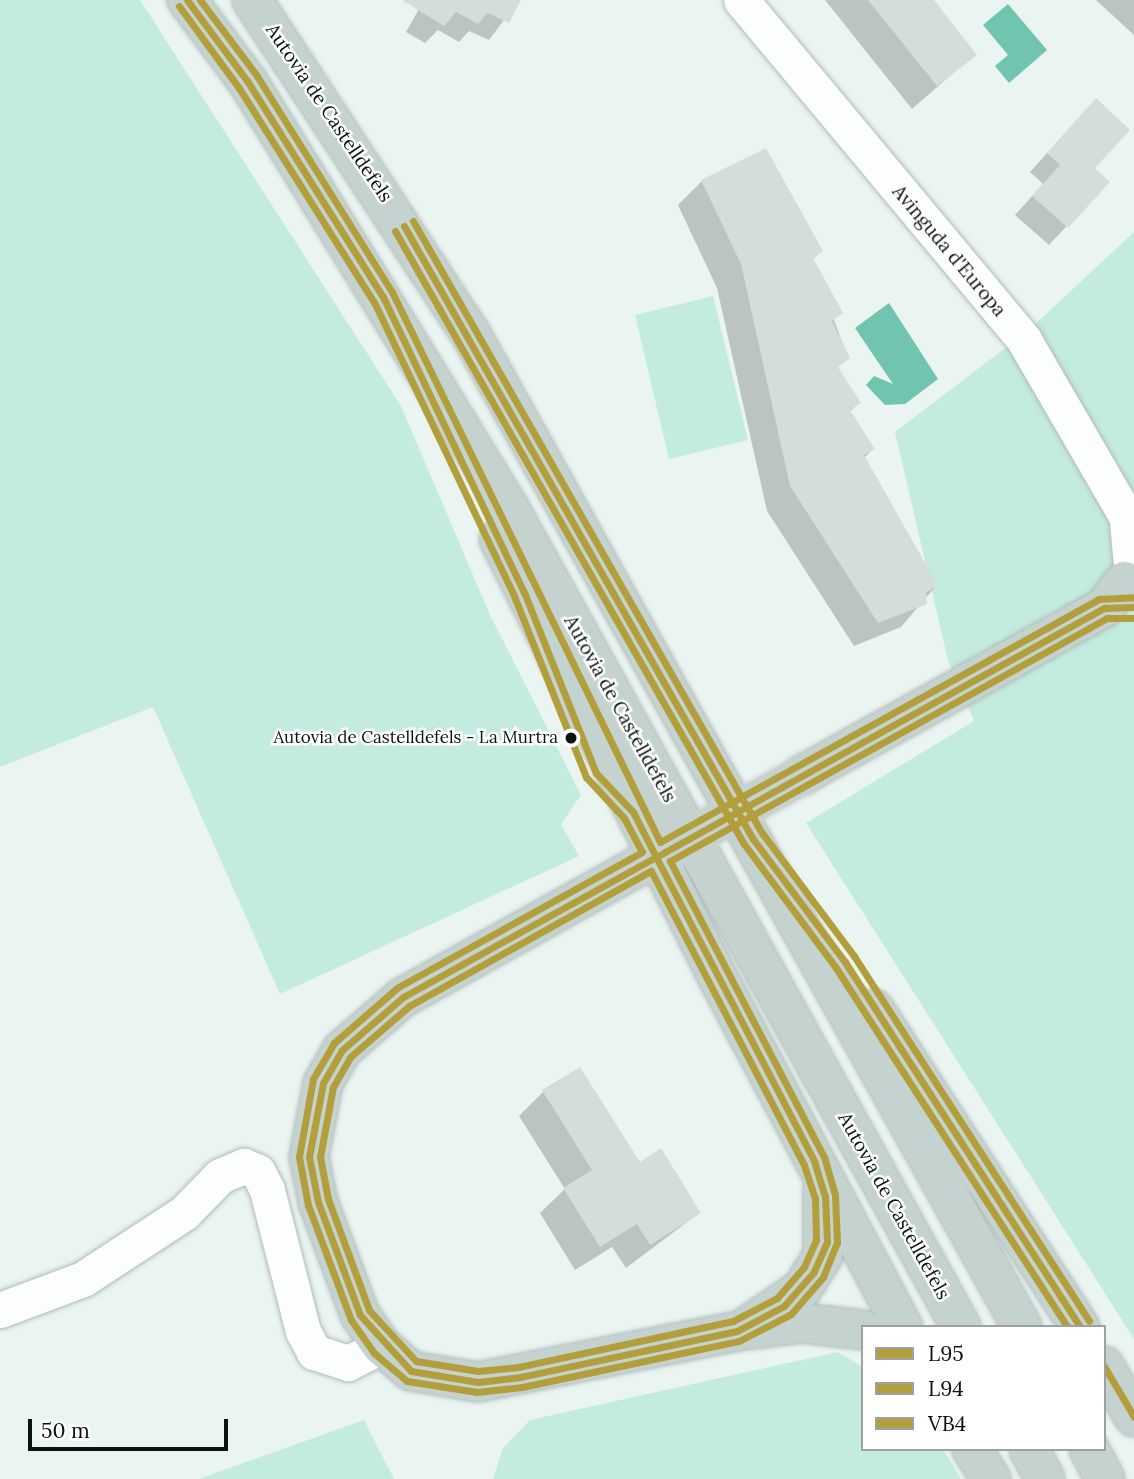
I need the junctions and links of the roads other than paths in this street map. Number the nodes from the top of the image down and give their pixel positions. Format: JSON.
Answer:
{"nodes":[{"id":1,"x":187,"y":0,"type":"edge"},
{"id":2,"x":251,"y":0,"type":"edge"},
{"id":3,"x":741,"y":0,"type":"edge"},
{"id":4,"x":383,"y":297,"type":"junction"},
{"id":5,"x":1130,"y":526,"type":"edge"},
{"id":6,"x":1127,"y":588,"type":"edge"},
{"id":7,"x":753,"y":839,"type":"junction"},
{"id":8,"x":814,"y":1161,"type":"junction"},
{"id":9,"x":0,"y":1310,"type":"edge"},
{"id":10,"x":902,"y":1325,"type":"edge"},
{"id":11,"x":960,"y":1325,"type":"edge"},
{"id":12,"x":1020,"y":1325,"type":"edge"},
{"id":13,"x":1079,"y":1325,"type":"edge"},
{"id":14,"x":861,"y":1329,"type":"edge"},
{"id":15,"x":737,"y":1331,"type":"junction"},
{"id":16,"x":382,"y":1346,"type":"junction"},
{"id":17,"x":1106,"y":1369,"type":"edge"},
{"id":18,"x":1134,"y":1417,"type":"edge"},
{"id":19,"x":973,"y":1451,"type":"edge"},
{"id":20,"x":1030,"y":1451,"type":"edge"},
{"id":21,"x":1090,"y":1451,"type":"edge"},
{"id":22,"x":991,"y":1479,"type":"edge"},
{"id":23,"x":1045,"y":1479,"type":"edge"},
{"id":24,"x":1105,"y":1479,"type":"edge"}],
"edges":[{"from":1,"to":4,"type":"highway","name":"Autovia de Castelldefels"},
{"from":2,"to":7,"type":"highway","name":"Autovia de Castelldefels"},
{"from":3,"to":5,"type":"street","name":"Avinguda d'Europa"},
{"from":4,"to":8,"type":"highway"},
{"from":4,"to":11,"type":"highway","name":"Autovia de Castelldefels"},
{"from":5,"to":6,"type":"street","name":"Avinguda d'Europa"},
{"from":6,"to":16,"type":"highway","bridge":true},
{"from":7,"to":12,"type":"highway","name":"Autovia de Castelldefels"},
{"from":7,"to":13,"type":"highway"},
{"from":8,"to":10,"type":"highway"},
{"from":8,"to":15,"type":"highway"},
{"from":9,"to":16,"type":"street"},
{"from":14,"to":15,"type":"highway"},
{"from":15,"to":16,"type":"highway"},
{"from":17,"to":18,"type":"highway"},
{"from":19,"to":22,"type":"highway"},
{"from":20,"to":23,"type":"highway"},
{"from":21,"to":24,"type":"highway"}]}
